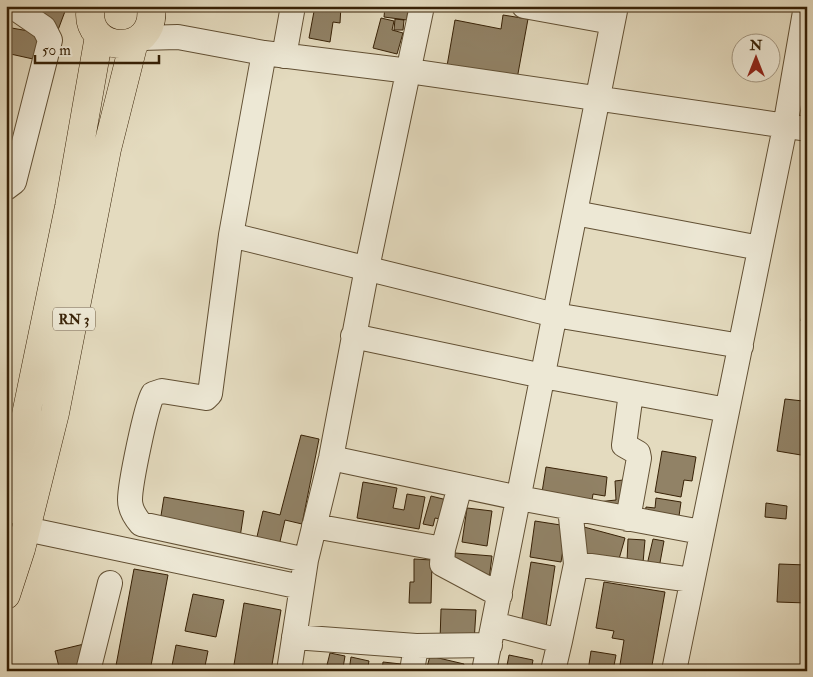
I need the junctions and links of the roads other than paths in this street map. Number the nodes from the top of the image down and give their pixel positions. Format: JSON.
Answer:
{"nodes":[{"id":1,"x":12,"y":6,"type":"edge"},
{"id":2,"x":91,"y":6,"type":"edge"},
{"id":3,"x":292,"y":6,"type":"edge"},
{"id":4,"x":422,"y":6,"type":"edge"},
{"id":5,"x":524,"y":6,"type":"edge"},
{"id":6,"x":806,"y":6,"type":"edge"},
{"id":7,"x":151,"y":7,"type":"edge"},
{"id":8,"x":614,"y":14,"type":"edge"},
{"id":9,"x":99,"y":36,"type":"junction"},
{"id":10,"x":178,"y":37,"type":"junction"},
{"id":11,"x":137,"y":40,"type":"junction"},
{"id":12,"x":274,"y":55,"type":"junction"},
{"id":13,"x":409,"y":72,"type":"junction"},
{"id":14,"x":596,"y":98,"type":"junction"},
{"id":15,"x":796,"y":128,"type":"edge"},
{"id":16,"x":6,"y":188,"type":"edge"},
{"id":17,"x":575,"y":213,"type":"junction"},
{"id":18,"x":231,"y":235,"type":"junction"},
{"id":19,"x":760,"y":248,"type":"junction"},
{"id":20,"x":367,"y":268,"type":"junction"},
{"id":21,"x":555,"y":315,"type":"junction"},
{"id":22,"x":353,"y":336,"type":"junction"},
{"id":23,"x":740,"y":346,"type":"junction"},
{"id":24,"x":543,"y":376,"type":"junction"},
{"id":25,"x":631,"y":392,"type":"junction"},
{"id":26,"x":727,"y":410,"type":"junction"},
{"id":27,"x":331,"y":458,"type":"junction"},
{"id":28,"x":11,"y":474,"type":"edge"},
{"id":29,"x":460,"y":486,"type":"junction"},
{"id":30,"x":519,"y":498,"type":"junction"},
{"id":31,"x":570,"y":508,"type":"junction"},
{"id":32,"x":628,"y":519,"type":"junction"},
{"id":33,"x":16,"y":520,"type":"edge"},
{"id":34,"x":314,"y":526,"type":"junction"},
{"id":35,"x":701,"y":532,"type":"junction"},
{"id":36,"x":443,"y":549,"type":"junction"},
{"id":37,"x":306,"y":560,"type":"junction"},
{"id":38,"x":576,"y":564,"type":"junction"},
{"id":39,"x":692,"y":580,"type":"junction"},
{"id":40,"x":110,"y":583,"type":"dead end"},
{"id":41,"x":301,"y":588,"type":"junction"},
{"id":42,"x":6,"y":595,"type":"edge"},
{"id":43,"x":500,"y":595,"type":"junction"},
{"id":44,"x":492,"y":634,"type":"junction"},
{"id":45,"x":294,"y":637,"type":"junction"},
{"id":46,"x":560,"y":641,"type":"junction"},
{"id":47,"x":416,"y":646,"type":"junction"},
{"id":48,"x":88,"y":671,"type":"edge"},
{"id":49,"x":289,"y":671,"type":"edge"},
{"id":50,"x":412,"y":671,"type":"edge"},
{"id":51,"x":484,"y":671,"type":"edge"},
{"id":52,"x":553,"y":671,"type":"edge"},
{"id":53,"x":674,"y":671,"type":"edge"}],
"edges":[{"from":1,"to":16,"type":"street"},
{"from":2,"to":9,"type":"highway"},
{"from":3,"to":12,"type":"street"},
{"from":4,"to":13,"type":"street"},
{"from":5,"to":8,"type":"street"},
{"from":6,"to":15,"type":"street"},
{"from":7,"to":10,"type":"street"},
{"from":7,"to":11,"type":"highway"},
{"from":8,"to":14,"type":"street"},
{"from":9,"to":11,"type":"highway"},
{"from":9,"to":28,"type":"highway","number":"RN 3"},
{"from":10,"to":11,"type":"street"},
{"from":10,"to":12,"type":"street"},
{"from":11,"to":33,"type":"highway","number":"RN 3"},
{"from":12,"to":13,"type":"street"},
{"from":12,"to":18,"type":"street"},
{"from":13,"to":14,"type":"street"},
{"from":13,"to":20,"type":"street"},
{"from":14,"to":15,"type":"street"},
{"from":14,"to":17,"type":"street"},
{"from":15,"to":19,"type":"street"},
{"from":17,"to":19,"type":"street"},
{"from":17,"to":21,"type":"street"},
{"from":18,"to":20,"type":"street"},
{"from":18,"to":37,"type":"street"},
{"from":19,"to":23,"type":"street"},
{"from":20,"to":21,"type":"street"},
{"from":20,"to":22,"type":"street"},
{"from":21,"to":23,"type":"street"},
{"from":21,"to":24,"type":"street"},
{"from":22,"to":24,"type":"street"},
{"from":22,"to":27,"type":"street"},
{"from":23,"to":26,"type":"street"},
{"from":24,"to":25,"type":"street"},
{"from":24,"to":30,"type":"street"},
{"from":25,"to":26,"type":"street"},
{"from":25,"to":32,"type":"street"},
{"from":26,"to":35,"type":"street"},
{"from":27,"to":29,"type":"street"},
{"from":27,"to":34,"type":"street"},
{"from":28,"to":33,"type":"highway","number":"RN 3"},
{"from":29,"to":30,"type":"street"},
{"from":29,"to":36,"type":"street"},
{"from":30,"to":31,"type":"street"},
{"from":30,"to":43,"type":"street"},
{"from":31,"to":32,"type":"street"},
{"from":31,"to":38,"type":"street"},
{"from":32,"to":35,"type":"street"},
{"from":33,"to":41,"type":"street"},
{"from":33,"to":42,"type":"highway","number":"RN 3"},
{"from":34,"to":36,"type":"street"},
{"from":34,"to":37,"type":"street"},
{"from":35,"to":39,"type":"street"},
{"from":36,"to":43,"type":"street"},
{"from":37,"to":41,"type":"street"},
{"from":38,"to":39,"type":"street"},
{"from":38,"to":46,"type":"street"},
{"from":39,"to":53,"type":"street"},
{"from":40,"to":48,"type":"street"},
{"from":41,"to":45,"type":"street"},
{"from":43,"to":44,"type":"street"},
{"from":44,"to":46,"type":"street"},
{"from":44,"to":47,"type":"street"},
{"from":44,"to":51,"type":"street"},
{"from":45,"to":47,"type":"street"},
{"from":45,"to":49,"type":"street"},
{"from":46,"to":52,"type":"street"},
{"from":47,"to":50,"type":"street"}]}
